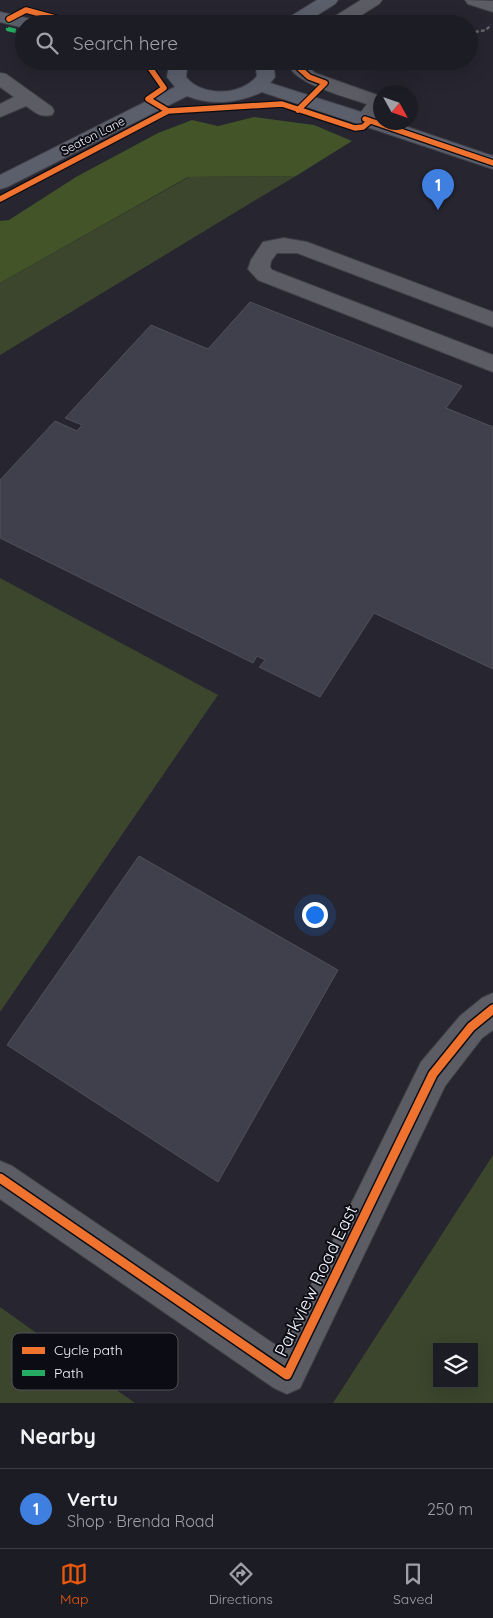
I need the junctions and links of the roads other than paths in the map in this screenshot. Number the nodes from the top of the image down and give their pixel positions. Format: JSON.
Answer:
{"nodes":[{"id":1,"x":329,"y":0,"type":"edge"},
{"id":2,"x":373,"y":0,"type":"edge"},
{"id":3,"x":474,"y":0,"type":"edge"},
{"id":4,"x":493,"y":7,"type":"edge"},
{"id":5,"x":305,"y":15,"type":"edge"},
{"id":6,"x":349,"y":15,"type":"edge"},
{"id":7,"x":0,"y":17,"type":"edge"},
{"id":8,"x":15,"y":21,"type":"edge"},
{"id":9,"x":176,"y":70,"type":"edge"},
{"id":10,"x":267,"y":70,"type":"edge"},
{"id":11,"x":301,"y":70,"type":"edge"},
{"id":12,"x":0,"y":78,"type":"edge"},
{"id":13,"x":260,"y":86,"type":"junction"},
{"id":14,"x":186,"y":89,"type":"junction"},
{"id":15,"x":28,"y":98,"type":"junction"},
{"id":16,"x":0,"y":111,"type":"edge"},
{"id":17,"x":45,"y":111,"type":"dead end"},
{"id":18,"x":364,"y":119,"type":"junction"},
{"id":19,"x":493,"y":163,"type":"edge"},
{"id":20,"x":0,"y":183,"type":"edge"},
{"id":21,"x":493,"y":320,"type":"edge"},
{"id":22,"x":493,"y":364,"type":"edge"},
{"id":23,"x":493,"y":1009,"type":"edge"},
{"id":24,"x":0,"y":1178,"type":"edge"}],
"edges":[{"from":1,"to":5,"type":"main road"},
{"from":2,"to":6,"type":"street"},
{"from":3,"to":4,"type":"street"},
{"from":7,"to":8,"type":"main road"},
{"from":9,"to":14,"type":"main road"},
{"from":10,"to":13,"type":"main road"},
{"from":11,"to":18,"type":"street"},
{"from":12,"to":15,"type":"street"},
{"from":13,"to":14,"type":"main road"},
{"from":13,"to":18,"type":"main road"},
{"from":14,"to":20,"type":"main road","name":"Seaton Lane"},
{"from":15,"to":16,"type":"street"},
{"from":15,"to":17,"type":"street"},
{"from":18,"to":19,"type":"main road"},
{"from":21,"to":22,"type":"street"},
{"from":23,"to":24,"type":"street","name":"Parkview Road East"}]}
